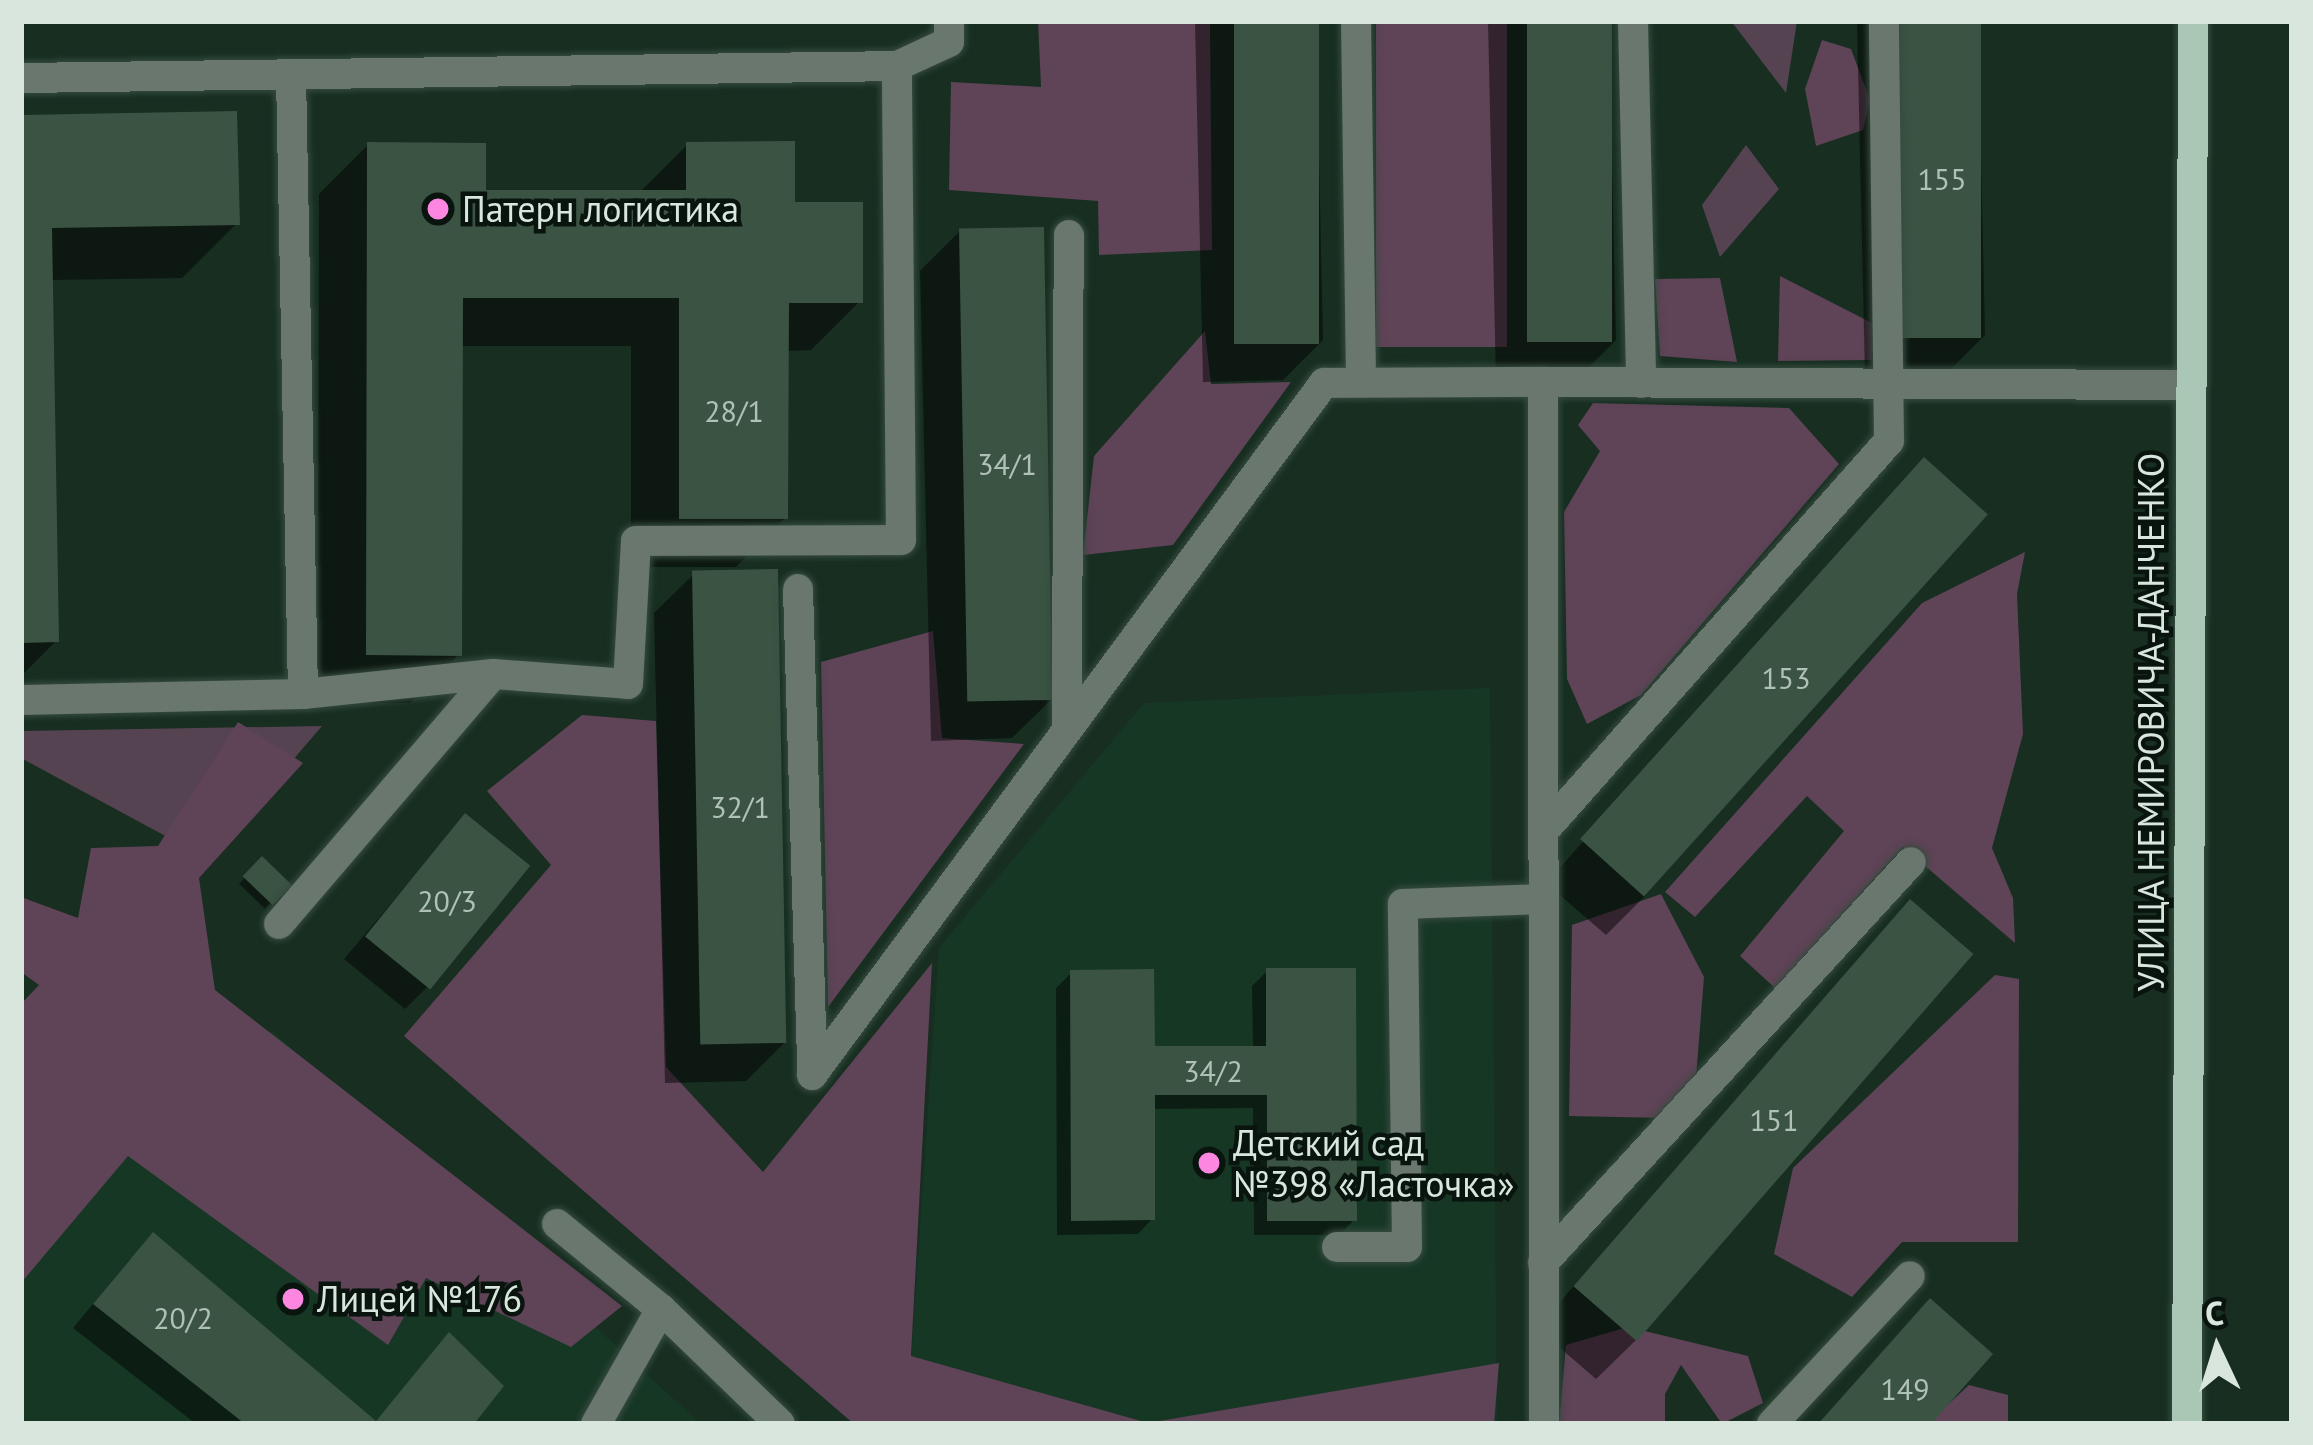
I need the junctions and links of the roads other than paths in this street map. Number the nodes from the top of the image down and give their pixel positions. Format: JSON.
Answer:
{"nodes":[{"id":1,"x":949,"y":21,"type":"edge"},
{"id":2,"x":1356,"y":21,"type":"edge"},
{"id":3,"x":1633,"y":21,"type":"edge"},
{"id":4,"x":1884,"y":21,"type":"edge"},
{"id":5,"x":2192,"y":21,"type":"edge"},
{"id":6,"x":897,"y":67,"type":"junction"},
{"id":7,"x":291,"y":77,"type":"junction"},
{"id":8,"x":21,"y":78,"type":"edge"},
{"id":9,"x":1069,"y":235,"type":"dead end"},
{"id":10,"x":1361,"y":382,"type":"junction"},
{"id":11,"x":1543,"y":382,"type":"junction"},
{"id":12,"x":1642,"y":383,"type":"junction"},
{"id":13,"x":2191,"y":386,"type":"junction"},
{"id":14,"x":1888,"y":388,"type":"junction"},
{"id":15,"x":798,"y":589,"type":"dead end"},
{"id":16,"x":493,"y":674,"type":"junction"},
{"id":17,"x":303,"y":694,"type":"junction"},
{"id":18,"x":21,"y":700,"type":"edge"},
{"id":19,"x":1067,"y":726,"type":"junction"},
{"id":20,"x":1549,"y":825,"type":"junction"},
{"id":21,"x":1911,"y":862,"type":"dead end"},
{"id":22,"x":1543,"y":899,"type":"junction"},
{"id":23,"x":279,"y":924,"type":"dead end"},
{"id":24,"x":557,"y":1224,"type":"dead end"},
{"id":25,"x":1337,"y":1247,"type":"dead end"},
{"id":26,"x":1544,"y":1262,"type":"junction"},
{"id":27,"x":1910,"y":1276,"type":"dead end"},
{"id":28,"x":661,"y":1309,"type":"junction"},
{"id":29,"x":596,"y":1424,"type":"edge"},
{"id":30,"x":780,"y":1424,"type":"edge"},
{"id":31,"x":1544,"y":1424,"type":"edge"},
{"id":32,"x":1772,"y":1424,"type":"edge"},
{"id":33,"x":2187,"y":1424,"type":"edge"}],
"edges":[{"from":1,"to":6,"type":"lane"},
{"from":2,"to":10,"type":"lane"},
{"from":3,"to":12,"type":"lane"},
{"from":4,"to":14,"type":"lane"},
{"from":5,"to":13,"type":"main road","name":"УЛИЦА НЕМИРОВИЧА-ДАНЧЕНКО"},
{"from":6,"to":7,"type":"lane"},
{"from":6,"to":16,"type":"lane"},
{"from":7,"to":8,"type":"lane"},
{"from":7,"to":17,"type":"lane"},
{"from":9,"to":19,"type":"lane"},
{"from":10,"to":11,"type":"lane"},
{"from":10,"to":19,"type":"lane"},
{"from":11,"to":12,"type":"lane"},
{"from":11,"to":20,"type":"lane"},
{"from":12,"to":14,"type":"lane"},
{"from":13,"to":14,"type":"lane"},
{"from":13,"to":33,"type":"main road","name":"УЛИЦА НЕМИРОВИЧА-ДАНЧЕНКО"},
{"from":14,"to":20,"type":"lane"},
{"from":15,"to":19,"type":"lane"},
{"from":16,"to":17,"type":"lane"},
{"from":16,"to":23,"type":"lane"},
{"from":17,"to":18,"type":"lane"},
{"from":20,"to":22,"type":"lane"},
{"from":21,"to":26,"type":"lane"},
{"from":22,"to":25,"type":"lane"},
{"from":22,"to":26,"type":"lane"},
{"from":24,"to":28,"type":"lane"},
{"from":26,"to":31,"type":"lane"},
{"from":27,"to":32,"type":"lane"},
{"from":28,"to":29,"type":"lane"},
{"from":28,"to":30,"type":"lane"}]}
